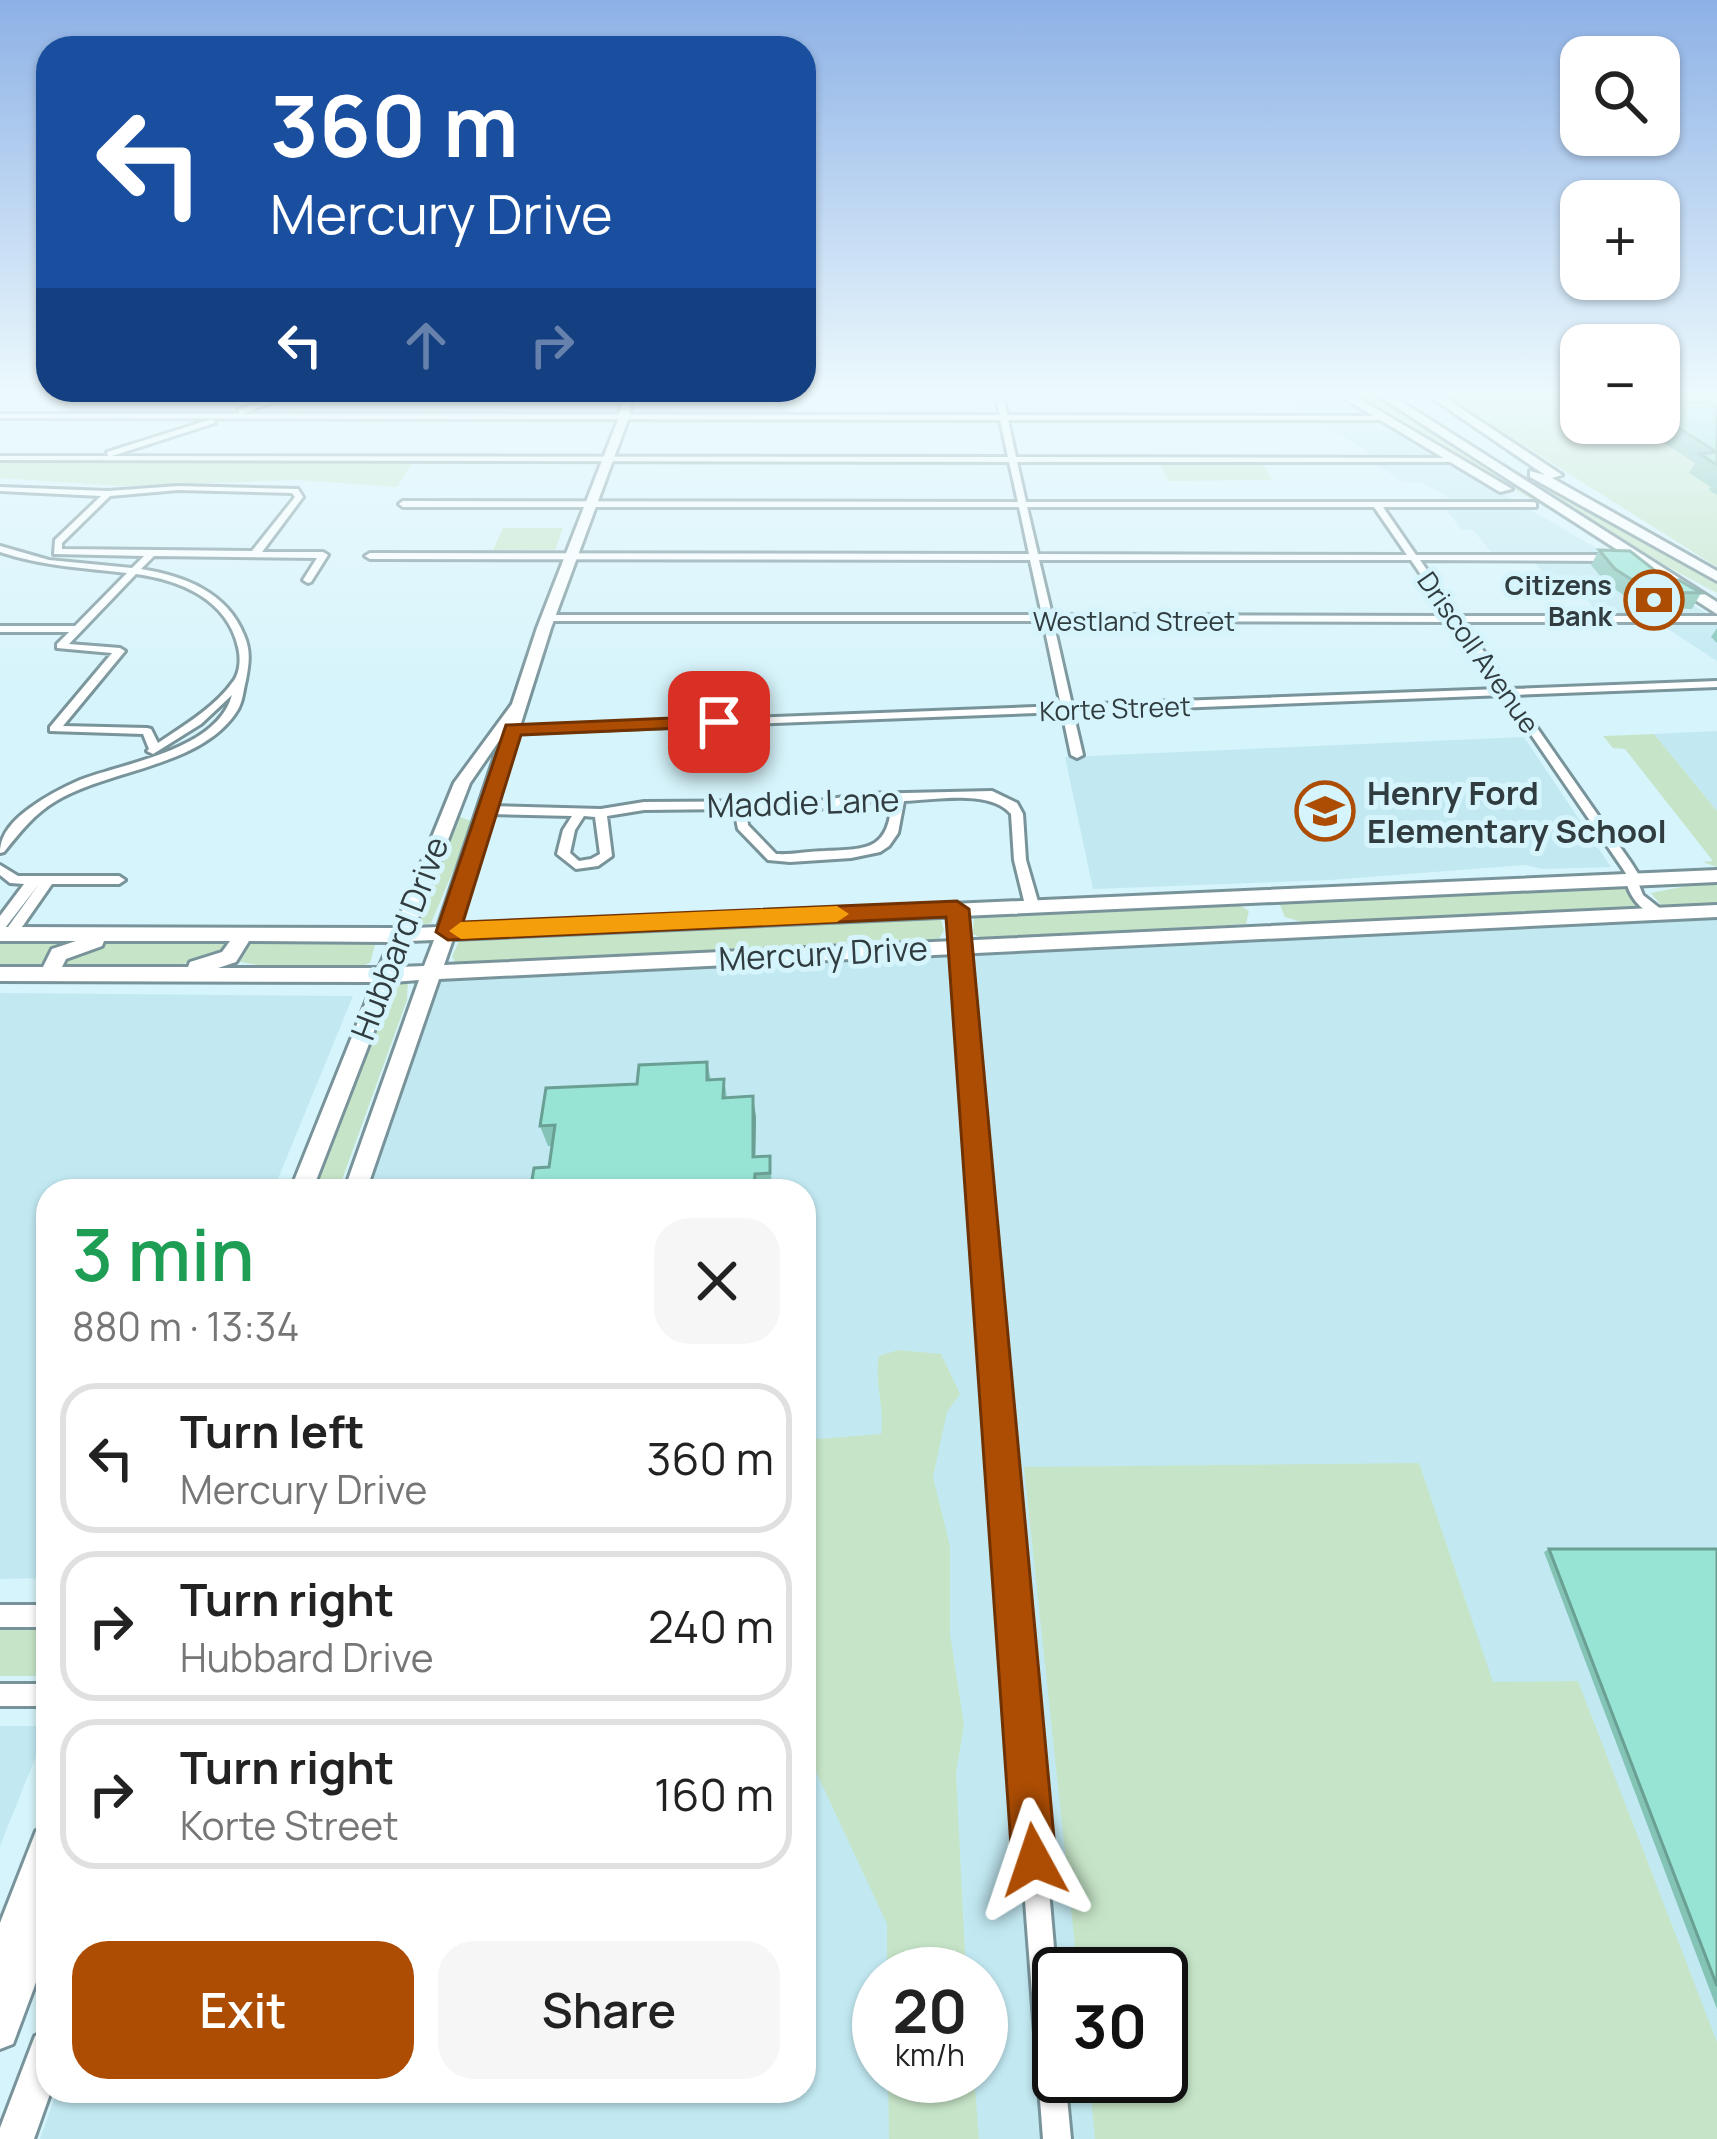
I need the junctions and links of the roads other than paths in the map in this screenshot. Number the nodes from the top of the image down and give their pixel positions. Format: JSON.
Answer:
{"nodes":[{"id":1,"x":39,"y":491,"type":"edge"},
{"id":2,"x":145,"y":491,"type":"edge"},
{"id":3,"x":289,"y":491,"type":"edge"},
{"id":4,"x":598,"y":491,"type":"edge"},
{"id":5,"x":1020,"y":491,"type":"edge"},
{"id":6,"x":1508,"y":491,"type":"edge"},
{"id":7,"x":1533,"y":491,"type":"edge"},
{"id":8,"x":1566,"y":491,"type":"edge"},
{"id":9,"x":1579,"y":491,"type":"edge"},
{"id":10,"x":108,"y":494,"type":"junction"},
{"id":11,"x":404,"y":504,"type":"dead end"},
{"id":12,"x":593,"y":504,"type":"junction"},
{"id":13,"x":1023,"y":505,"type":"junction"},
{"id":14,"x":1377,"y":505,"type":"junction"},
{"id":15,"x":1533,"y":505,"type":"junction"},
{"id":16,"x":1606,"y":540,"type":"junction"},
{"id":17,"x":2,"y":551,"type":"edge"},
{"id":18,"x":1672,"y":551,"type":"junction"},
{"id":19,"x":151,"y":554,"type":"junction"},
{"id":20,"x":255,"y":554,"type":"junction"},
{"id":21,"x":573,"y":555,"type":"junction"},
{"id":22,"x":370,"y":556,"type":"dead end"},
{"id":23,"x":1034,"y":556,"type":"junction"},
{"id":24,"x":1413,"y":557,"type":"junction"},
{"id":25,"x":1629,"y":557,"type":"junction"},
{"id":26,"x":134,"y":571,"type":"junction"},
{"id":27,"x":1717,"y":577,"type":"edge"},
{"id":28,"x":308,"y":580,"type":"dead end"},
{"id":29,"x":1717,"y":595,"type":"edge"},
{"id":30,"x":1717,"y":609,"type":"edge"},
{"id":31,"x":551,"y":618,"type":"junction"},
{"id":32,"x":1717,"y":619,"type":"edge"},
{"id":33,"x":1048,"y":620,"type":"junction"},
{"id":34,"x":1457,"y":620,"type":"junction"},
{"id":35,"x":0,"y":629,"type":"edge"},
{"id":36,"x":76,"y":629,"type":"junction"},
{"id":37,"x":239,"y":682,"type":"junction"},
{"id":38,"x":1717,"y":684,"type":"edge"},
{"id":39,"x":1508,"y":693,"type":"junction"},
{"id":40,"x":521,"y":698,"type":"junction"},
{"id":41,"x":1067,"y":710,"type":"junction"},
{"id":42,"x":513,"y":730,"type":"junction"},
{"id":43,"x":155,"y":749,"type":"junction"},
{"id":44,"x":1077,"y":755,"type":"dead end"},
{"id":45,"x":139,"y":761,"type":"junction"},
{"id":46,"x":476,"y":761,"type":"junction"},
{"id":47,"x":504,"y":763,"type":"junction"},
{"id":48,"x":898,"y":799,"type":"junction"},
{"id":49,"x":739,"y":805,"type":"junction"},
{"id":50,"x":450,"y":810,"type":"junction"},
{"id":51,"x":489,"y":810,"type":"junction"},
{"id":52,"x":601,"y":813,"type":"junction"},
{"id":53,"x":580,"y":814,"type":"junction"},
{"id":54,"x":0,"y":849,"type":"edge"},
{"id":55,"x":0,"y":869,"type":"edge"},
{"id":56,"x":1717,"y":876,"type":"edge"},
{"id":57,"x":119,"y":880,"type":"dead end"},
{"id":58,"x":1636,"y":880,"type":"junction"},
{"id":59,"x":41,"y":881,"type":"junction"},
{"id":60,"x":1252,"y":896,"type":"junction"},
{"id":61,"x":1032,"y":905,"type":"junction"},
{"id":62,"x":957,"y":909,"type":"junction"},
{"id":63,"x":1717,"y":911,"type":"edge"},
{"id":64,"x":1660,"y":914,"type":"junction"},
{"id":65,"x":3,"y":931,"type":"edge"},
{"id":66,"x":448,"y":932,"type":"junction"},
{"id":67,"x":1265,"y":932,"type":"junction"},
{"id":68,"x":221,"y":934,"type":"junction"},
{"id":69,"x":244,"y":934,"type":"junction"},
{"id":70,"x":399,"y":934,"type":"junction"},
{"id":71,"x":962,"y":947,"type":"junction"},
{"id":72,"x":434,"y":971,"type":"junction"},
{"id":73,"x":0,"y":974,"type":"edge"},
{"id":74,"x":49,"y":975,"type":"junction"},
{"id":75,"x":167,"y":975,"type":"junction"},
{"id":76,"x":383,"y":975,"type":"junction"},
{"id":77,"x":306,"y":1179,"type":"edge"},
{"id":78,"x":359,"y":1179,"type":"edge"},
{"id":79,"x":0,"y":1616,"type":"edge"},
{"id":80,"x":36,"y":1616,"type":"edge"},
{"id":81,"x":0,"y":1694,"type":"edge"},
{"id":82,"x":36,"y":1695,"type":"edge"},
{"id":83,"x":36,"y":1875,"type":"edge"},
{"id":84,"x":36,"y":1935,"type":"edge"},
{"id":85,"x":0,"y":1969,"type":"edge"},
{"id":86,"x":0,"y":2031,"type":"edge"},
{"id":87,"x":36,"y":2082,"type":"edge"},
{"id":88,"x":15,"y":2139,"type":"edge"},
{"id":89,"x":1057,"y":2139,"type":"edge"}],
"edges":[{"from":1,"to":10,"type":"street"},
{"from":2,"to":10,"type":"street"},
{"from":3,"to":20,"type":"street"},
{"from":4,"to":12,"type":"street","name":"Hubbard Drive"},
{"from":5,"to":13,"type":"street"},
{"from":6,"to":15,"type":"main road"},
{"from":7,"to":16,"type":"main road"},
{"from":8,"to":18,"type":"main road"},
{"from":9,"to":18,"type":"main road"},
{"from":10,"to":19,"type":"street"},
{"from":11,"to":12,"type":"street"},
{"from":12,"to":13,"type":"street"},
{"from":12,"to":21,"type":"street","name":"Hubbard Drive"},
{"from":13,"to":14,"type":"street"},
{"from":13,"to":23,"type":"street"},
{"from":14,"to":15,"type":"street"},
{"from":14,"to":24,"type":"street","name":"Driscoll Avenue"},
{"from":15,"to":25,"type":"main road"},
{"from":16,"to":25,"type":"main road"},
{"from":16,"to":29,"type":"main road"},
{"from":17,"to":26,"type":"street"},
{"from":18,"to":27,"type":"main road"},
{"from":19,"to":20,"type":"street"},
{"from":19,"to":26,"type":"street"},
{"from":20,"to":28,"type":"street"},
{"from":21,"to":22,"type":"street"},
{"from":21,"to":23,"type":"street"},
{"from":21,"to":31,"type":"street","name":"Hubbard Drive"},
{"from":23,"to":24,"type":"street"},
{"from":23,"to":33,"type":"street"},
{"from":24,"to":25,"type":"street"},
{"from":24,"to":34,"type":"street","name":"Driscoll Avenue"},
{"from":25,"to":30,"type":"main road"},
{"from":26,"to":36,"type":"street"},
{"from":26,"to":37,"type":"street"},
{"from":31,"to":33,"type":"street","name":"Westland Street"},
{"from":31,"to":40,"type":"street","name":"Hubbard Drive"},
{"from":32,"to":34,"type":"street","name":"Westland Street"},
{"from":33,"to":34,"type":"street","name":"Westland Street"},
{"from":33,"to":41,"type":"street"},
{"from":34,"to":39,"type":"street","name":"Driscoll Avenue"},
{"from":35,"to":36,"type":"street"},
{"from":36,"to":43,"type":"street"},
{"from":37,"to":43,"type":"street"},
{"from":37,"to":45,"type":"street"},
{"from":38,"to":39,"type":"street","name":"Korte Street"},
{"from":39,"to":41,"type":"street","name":"Korte Street"},
{"from":39,"to":58,"type":"street","name":"Driscoll Avenue"},
{"from":40,"to":42,"type":"street","name":"Hubbard Drive"},
{"from":40,"to":46,"type":"street","name":"Hubbard Drive"},
{"from":41,"to":42,"type":"street","name":"Korte Street"},
{"from":41,"to":44,"type":"street"},
{"from":42,"to":47,"type":"street","name":"Hubbard Drive"},
{"from":43,"to":45,"type":"street"},
{"from":45,"to":54,"type":"street"},
{"from":46,"to":47,"type":"street"},
{"from":46,"to":50,"type":"street","name":"Hubbard Drive"},
{"from":47,"to":51,"type":"street","name":"Hubbard Drive"},
{"from":48,"to":49,"type":"street","name":"Maddie Lane"},
{"from":48,"to":49,"type":"street"},
{"from":48,"to":61,"type":"street","name":"Maddie Lane"},
{"from":49,"to":52,"type":"street","name":"Maddie Lane"},
{"from":50,"to":51,"type":"street"},
{"from":50,"to":70,"type":"street","name":"Hubbard Drive"},
{"from":51,"to":53,"type":"street","name":"Maddie Lane"},
{"from":51,"to":66,"type":"street","name":"Hubbard Drive"},
{"from":52,"to":53,"type":"street","name":"Maddie Lane"},
{"from":52,"to":53,"type":"street"},
{"from":55,"to":59,"type":"street"},
{"from":56,"to":58,"type":"street","name":"Mercury Drive"},
{"from":57,"to":59,"type":"street"},
{"from":58,"to":60,"type":"street","name":"Mercury Drive"},
{"from":58,"to":64,"type":"street","name":"Driscoll Avenue"},
{"from":59,"to":65,"type":"street"},
{"from":60,"to":61,"type":"street","name":"Mercury Drive"},
{"from":60,"to":67,"type":"street"},
{"from":61,"to":62,"type":"street","name":"Mercury Drive"},
{"from":62,"to":66,"type":"street","name":"Mercury Drive"},
{"from":62,"to":71,"type":"street"},
{"from":63,"to":64,"type":"street","name":"Mercury Drive"},
{"from":64,"to":67,"type":"street","name":"Mercury Drive"},
{"from":65,"to":68,"type":"street","name":"Mercury Drive"},
{"from":66,"to":70,"type":"street","name":"Mercury Drive"},
{"from":66,"to":72,"type":"street","name":"Hubbard Drive"},
{"from":67,"to":71,"type":"street","name":"Mercury Drive"},
{"from":68,"to":69,"type":"street","name":"Mercury Drive"},
{"from":68,"to":74,"type":"street"},
{"from":69,"to":70,"type":"street","name":"Mercury Drive"},
{"from":69,"to":75,"type":"street"},
{"from":70,"to":76,"type":"street","name":"Hubbard Drive"},
{"from":71,"to":72,"type":"street","name":"Mercury Drive"},
{"from":71,"to":89,"type":"street"},
{"from":72,"to":76,"type":"street","name":"Mercury Drive"},
{"from":72,"to":78,"type":"street","name":"Hubbard Drive"},
{"from":73,"to":74,"type":"street","name":"Mercury Drive"},
{"from":74,"to":75,"type":"street","name":"Mercury Drive"},
{"from":75,"to":76,"type":"street","name":"Mercury Drive"},
{"from":76,"to":77,"type":"street","name":"Hubbard Drive"},
{"from":79,"to":80,"type":"street"},
{"from":81,"to":82,"type":"street"},
{"from":83,"to":85,"type":"street"},
{"from":84,"to":86,"type":"street"},
{"from":87,"to":88,"type":"street"}]}
